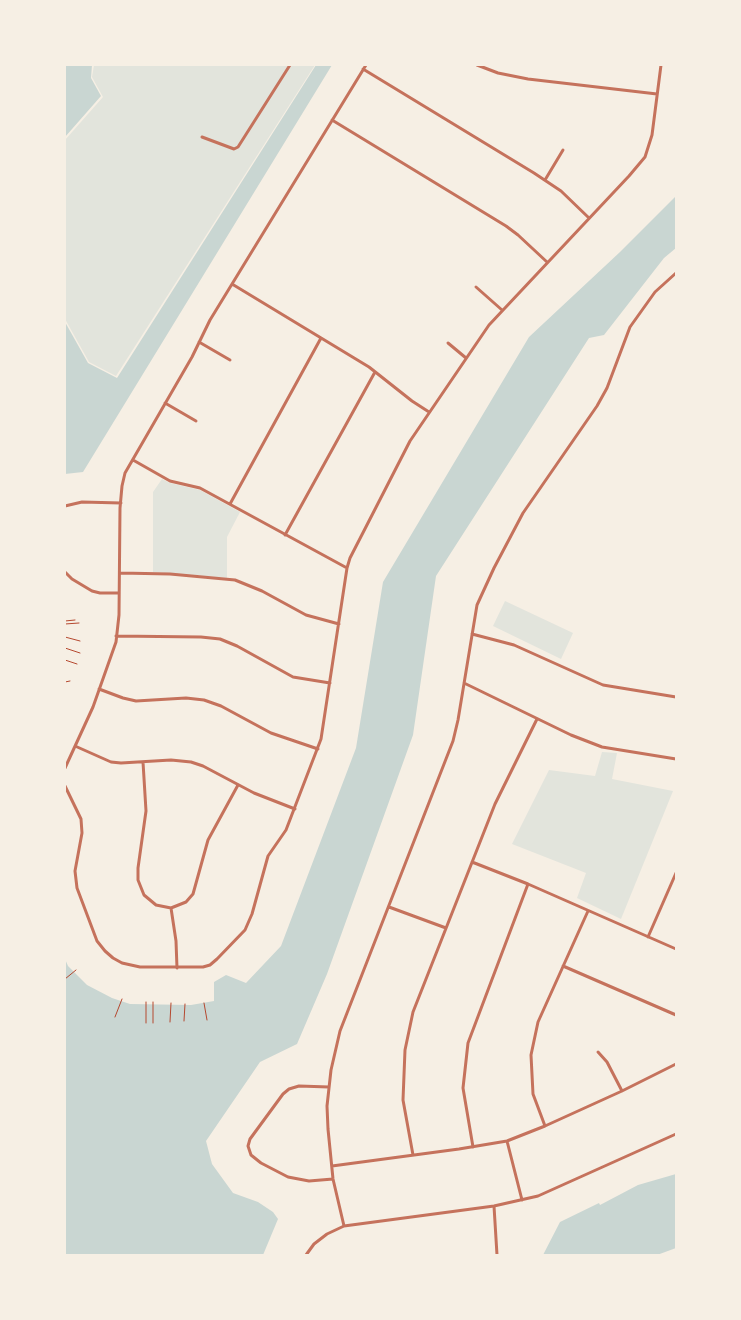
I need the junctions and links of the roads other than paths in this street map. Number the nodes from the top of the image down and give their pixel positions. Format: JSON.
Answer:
{"nodes":[{"id":1,"x":290,"y":65,"type":"edge"},
{"id":2,"x":477,"y":65,"type":"edge"},
{"id":3,"x":660,"y":65,"type":"edge"},
{"id":4,"x":365,"y":67,"type":"edge"},
{"id":5,"x":657,"y":94,"type":"junction"},
{"id":6,"x":332,"y":120,"type":"junction"},
{"id":7,"x":202,"y":137,"type":"dead end"},
{"id":8,"x":563,"y":150,"type":"dead end"},
{"id":9,"x":545,"y":180,"type":"junction"},
{"id":10,"x":589,"y":218,"type":"junction"},
{"id":11,"x":547,"y":262,"type":"junction"},
{"id":12,"x":676,"y":273,"type":"edge"},
{"id":13,"x":232,"y":284,"type":"junction"},
{"id":14,"x":476,"y":287,"type":"dead end"},
{"id":15,"x":502,"y":310,"type":"junction"},
{"id":16,"x":322,"y":338,"type":"junction"},
{"id":17,"x":199,"y":342,"type":"junction"},
{"id":18,"x":448,"y":343,"type":"dead end"},
{"id":19,"x":466,"y":358,"type":"junction"},
{"id":20,"x":230,"y":360,"type":"dead end"},
{"id":21,"x":375,"y":372,"type":"junction"},
{"id":22,"x":165,"y":403,"type":"junction"},
{"id":23,"x":430,"y":412,"type":"junction"},
{"id":24,"x":196,"y":421,"type":"dead end"},
{"id":25,"x":133,"y":460,"type":"junction"},
{"id":26,"x":121,"y":503,"type":"junction"},
{"id":27,"x":230,"y":504,"type":"junction"},
{"id":28,"x":65,"y":506,"type":"edge"},
{"id":29,"x":285,"y":535,"type":"junction"},
{"id":30,"x":346,"y":568,"type":"junction"},
{"id":31,"x":65,"y":572,"type":"edge"},
{"id":32,"x":120,"y":573,"type":"junction"},
{"id":33,"x":119,"y":593,"type":"junction"},
{"id":34,"x":339,"y":624,"type":"junction"},
{"id":35,"x":472,"y":634,"type":"junction"},
{"id":36,"x":116,"y":636,"type":"junction"},
{"id":37,"x":330,"y":683,"type":"junction"},
{"id":38,"x":464,"y":683,"type":"junction"},
{"id":39,"x":99,"y":689,"type":"junction"},
{"id":40,"x":676,"y":697,"type":"edge"},
{"id":41,"x":536,"y":719,"type":"junction"},
{"id":42,"x":75,"y":746,"type":"junction"},
{"id":43,"x":318,"y":749,"type":"junction"},
{"id":44,"x":676,"y":759,"type":"edge"},
{"id":45,"x":143,"y":762,"type":"junction"},
{"id":46,"x":65,"y":768,"type":"edge"},
{"id":47,"x":238,"y":785,"type":"junction"},
{"id":48,"x":65,"y":786,"type":"edge"},
{"id":49,"x":295,"y":809,"type":"junction"},
{"id":50,"x":472,"y":862,"type":"junction"},
{"id":51,"x":676,"y":873,"type":"edge"},
{"id":52,"x":674,"y":883,"type":"edge"},
{"id":53,"x":528,"y":884,"type":"junction"},
{"id":54,"x":389,"y":907,"type":"junction"},
{"id":55,"x":172,"y":908,"type":"junction"},
{"id":56,"x":588,"y":910,"type":"junction"},
{"id":57,"x":446,"y":928,"type":"junction"},
{"id":58,"x":648,"y":937,"type":"junction"},
{"id":59,"x":676,"y":949,"type":"edge"},
{"id":60,"x":563,"y":966,"type":"junction"},
{"id":61,"x":177,"y":968,"type":"junction"},
{"id":62,"x":676,"y":1015,"type":"edge"},
{"id":63,"x":598,"y":1052,"type":"dead end"},
{"id":64,"x":676,"y":1064,"type":"edge"},
{"id":65,"x":329,"y":1087,"type":"junction"},
{"id":66,"x":622,"y":1091,"type":"junction"},
{"id":67,"x":544,"y":1126,"type":"junction"},
{"id":68,"x":676,"y":1134,"type":"edge"},
{"id":69,"x":507,"y":1140,"type":"junction"},
{"id":70,"x":473,"y":1147,"type":"junction"},
{"id":71,"x":413,"y":1155,"type":"junction"},
{"id":72,"x":332,"y":1166,"type":"junction"},
{"id":73,"x":333,"y":1178,"type":"junction"},
{"id":74,"x":522,"y":1200,"type":"junction"},
{"id":75,"x":494,"y":1206,"type":"junction"},
{"id":76,"x":344,"y":1226,"type":"junction"},
{"id":77,"x":306,"y":1255,"type":"edge"},
{"id":78,"x":496,"y":1255,"type":"edge"}],
"edges":[{"from":1,"to":7,"type":"street"},
{"from":2,"to":5,"type":"street"},
{"from":3,"to":5,"type":"street"},
{"from":4,"to":6,"type":"street"},
{"from":4,"to":9,"type":"street"},
{"from":5,"to":10,"type":"street"},
{"from":6,"to":11,"type":"street"},
{"from":6,"to":13,"type":"street"},
{"from":8,"to":9,"type":"street"},
{"from":9,"to":10,"type":"street"},
{"from":10,"to":11,"type":"street"},
{"from":11,"to":15,"type":"street"},
{"from":12,"to":35,"type":"street"},
{"from":13,"to":16,"type":"street"},
{"from":13,"to":17,"type":"street"},
{"from":14,"to":15,"type":"street"},
{"from":15,"to":19,"type":"street"},
{"from":16,"to":21,"type":"street"},
{"from":16,"to":27,"type":"street"},
{"from":17,"to":20,"type":"street"},
{"from":17,"to":22,"type":"street"},
{"from":18,"to":19,"type":"street"},
{"from":19,"to":23,"type":"street"},
{"from":21,"to":23,"type":"street"},
{"from":21,"to":29,"type":"street"},
{"from":22,"to":24,"type":"street"},
{"from":22,"to":25,"type":"street"},
{"from":23,"to":30,"type":"street"},
{"from":25,"to":26,"type":"street"},
{"from":25,"to":27,"type":"street"},
{"from":26,"to":28,"type":"street"},
{"from":26,"to":32,"type":"street"},
{"from":27,"to":29,"type":"street"},
{"from":29,"to":30,"type":"street"},
{"from":30,"to":34,"type":"street"},
{"from":31,"to":33,"type":"street"},
{"from":32,"to":33,"type":"street"},
{"from":32,"to":34,"type":"street"},
{"from":33,"to":36,"type":"street"},
{"from":34,"to":37,"type":"street"},
{"from":35,"to":38,"type":"street"},
{"from":35,"to":40,"type":"street"},
{"from":36,"to":37,"type":"street"},
{"from":36,"to":39,"type":"street"},
{"from":37,"to":43,"type":"street"},
{"from":38,"to":41,"type":"street"},
{"from":38,"to":54,"type":"street"},
{"from":39,"to":42,"type":"street"},
{"from":39,"to":43,"type":"street"},
{"from":41,"to":44,"type":"street"},
{"from":41,"to":50,"type":"street"},
{"from":42,"to":45,"type":"street"},
{"from":42,"to":46,"type":"street"},
{"from":43,"to":49,"type":"street"},
{"from":45,"to":47,"type":"street"},
{"from":45,"to":55,"type":"street"},
{"from":47,"to":49,"type":"street"},
{"from":47,"to":55,"type":"street"},
{"from":48,"to":61,"type":"street"},
{"from":49,"to":61,"type":"street"},
{"from":50,"to":53,"type":"street"},
{"from":50,"to":57,"type":"street"},
{"from":51,"to":52,"type":"street"},
{"from":52,"to":58,"type":"street"},
{"from":53,"to":56,"type":"street"},
{"from":53,"to":70,"type":"street"},
{"from":54,"to":57,"type":"street"},
{"from":54,"to":65,"type":"street"},
{"from":55,"to":61,"type":"street"},
{"from":56,"to":58,"type":"street"},
{"from":56,"to":60,"type":"street"},
{"from":57,"to":71,"type":"street"},
{"from":58,"to":59,"type":"street"},
{"from":60,"to":62,"type":"street"},
{"from":60,"to":67,"type":"street"},
{"from":63,"to":66,"type":"street"},
{"from":64,"to":66,"type":"street"},
{"from":65,"to":72,"type":"street"},
{"from":65,"to":73,"type":"street"},
{"from":66,"to":67,"type":"street"},
{"from":67,"to":69,"type":"street"},
{"from":68,"to":74,"type":"street"},
{"from":69,"to":70,"type":"street"},
{"from":69,"to":74,"type":"street"},
{"from":70,"to":71,"type":"street"},
{"from":71,"to":72,"type":"street"},
{"from":72,"to":73,"type":"street"},
{"from":73,"to":76,"type":"street"},
{"from":74,"to":75,"type":"street"},
{"from":75,"to":76,"type":"street"},
{"from":75,"to":78,"type":"street"},
{"from":76,"to":77,"type":"street"}]}
